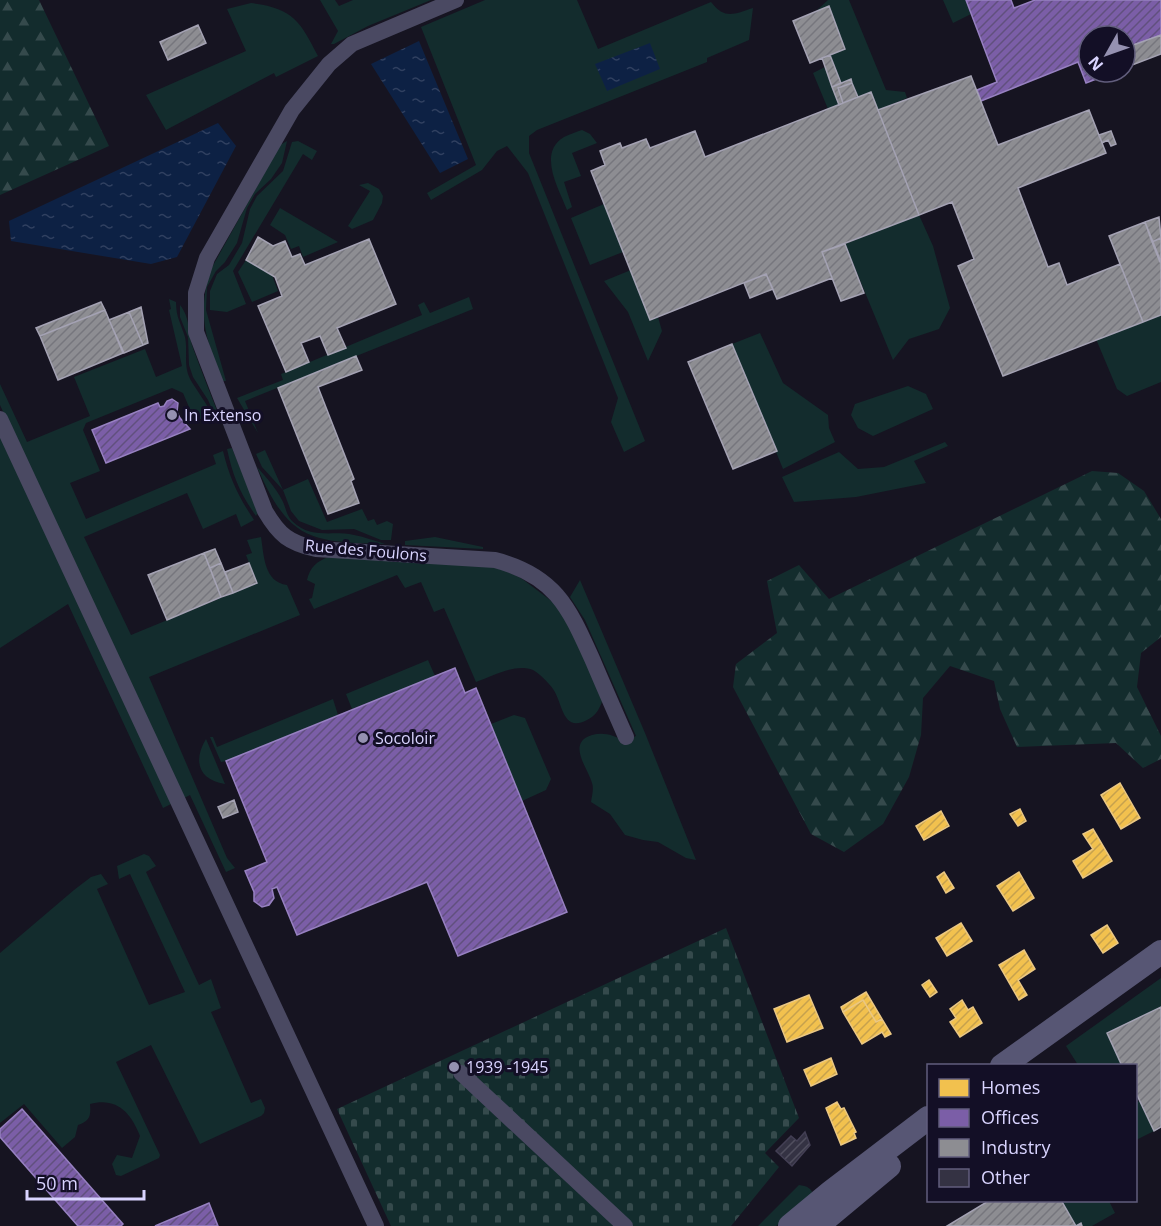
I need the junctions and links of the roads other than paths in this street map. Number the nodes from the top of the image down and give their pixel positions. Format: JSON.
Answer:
{"nodes":[{"id":1,"x":456,"y":0,"type":"edge"},
{"id":2,"x":0,"y":419,"type":"edge"},
{"id":3,"x":626,"y":737,"type":"dead end"},
{"id":4,"x":1161,"y":952,"type":"edge"},
{"id":5,"x":1161,"y":962,"type":"edge"},
{"id":6,"x":1003,"y":1064,"type":"edge"},
{"id":7,"x":1017,"y":1064,"type":"edge"},
{"id":8,"x":461,"y":1073,"type":"dead end"},
{"id":9,"x":927,"y":1119,"type":"edge"},
{"id":10,"x":927,"y":1135,"type":"edge"},
{"id":11,"x":376,"y":1226,"type":"edge"},
{"id":12,"x":625,"y":1226,"type":"edge"},
{"id":13,"x":790,"y":1226,"type":"edge"},
{"id":14,"x":817,"y":1226,"type":"edge"}],
"edges":[{"from":1,"to":3,"type":"street","name":"Rue des Foulons"},
{"from":2,"to":11,"type":"street"},
{"from":4,"to":6,"type":"main road"},
{"from":5,"to":7,"type":"main road"},
{"from":8,"to":12,"type":"street"},
{"from":9,"to":13,"type":"main road"},
{"from":10,"to":14,"type":"main road"}]}
